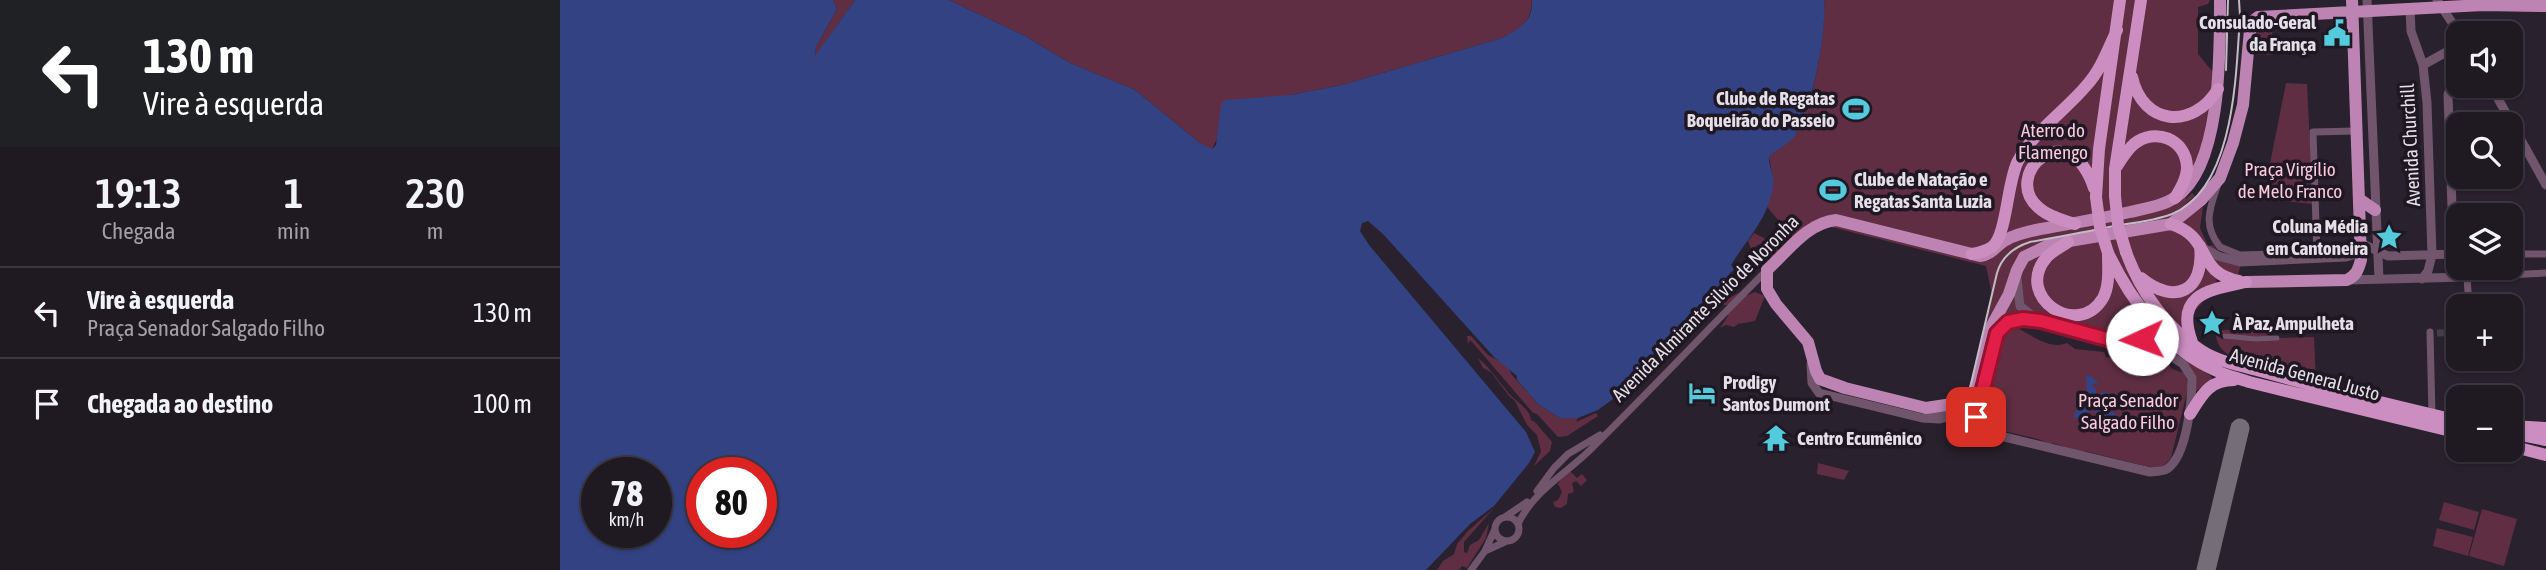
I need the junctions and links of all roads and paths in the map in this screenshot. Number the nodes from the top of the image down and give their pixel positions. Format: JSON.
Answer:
{"nodes":[{"id":1,"x":2120,"y":0,"type":"edge"},
{"id":2,"x":2141,"y":0,"type":"edge"},
{"id":3,"x":2220,"y":0,"type":"edge"},
{"id":4,"x":2501,"y":0,"type":"edge"},
{"id":5,"x":2367,"y":3,"type":"edge"},
{"id":6,"x":2440,"y":4,"type":"edge"},
{"id":7,"x":2483,"y":5,"type":"junction"},
{"id":8,"x":2352,"y":6,"type":"edge"},
{"id":9,"x":2546,"y":6,"type":"edge"},
{"id":10,"x":2410,"y":9,"type":"junction"},
{"id":11,"x":2451,"y":21,"type":"edge"},
{"id":12,"x":2117,"y":30,"type":"junction"},
{"id":13,"x":2446,"y":53,"type":"edge"},
{"id":14,"x":2440,"y":56,"type":"junction"},
{"id":15,"x":2446,"y":58,"type":"edge"},
{"id":16,"x":2423,"y":65,"type":"junction"},
{"id":17,"x":2131,"y":72,"type":"junction"},
{"id":18,"x":2218,"y":89,"type":"junction"},
{"id":19,"x":2448,"y":98,"type":"edge"},
{"id":20,"x":2498,"y":98,"type":"edge"},
{"id":21,"x":2356,"y":131,"type":"junction"},
{"id":22,"x":2115,"y":169,"type":"junction"},
{"id":23,"x":2220,"y":178,"type":"junction"},
{"id":24,"x":2546,"y":185,"type":"edge"},
{"id":25,"x":2096,"y":196,"type":"junction"},
{"id":26,"x":2175,"y":198,"type":"junction"},
{"id":27,"x":2359,"y":200,"type":"junction"},
{"id":28,"x":2452,"y":203,"type":"edge"},
{"id":29,"x":2375,"y":210,"type":"junction"},
{"id":30,"x":2074,"y":224,"type":"junction"},
{"id":31,"x":2171,"y":224,"type":"junction"},
{"id":32,"x":2068,"y":242,"type":"junction"},
{"id":33,"x":2361,"y":243,"type":"junction"},
{"id":34,"x":2200,"y":246,"type":"junction"},
{"id":35,"x":2377,"y":252,"type":"junction"},
{"id":36,"x":2108,"y":253,"type":"junction"},
{"id":37,"x":1972,"y":254,"type":"junction"},
{"id":38,"x":2446,"y":254,"type":"edge"},
{"id":39,"x":2523,"y":254,"type":"edge"},
{"id":40,"x":2536,"y":254,"type":"junction"},
{"id":41,"x":2546,"y":254,"type":"edge"},
{"id":42,"x":2432,"y":255,"type":"junction"},
{"id":43,"x":2317,"y":256,"type":"junction"},
{"id":44,"x":1768,"y":270,"type":"junction"},
{"id":45,"x":2017,"y":270,"type":"junction"},
{"id":46,"x":2132,"y":270,"type":"junction"},
{"id":47,"x":2542,"y":273,"type":"edge"},
{"id":48,"x":2523,"y":274,"type":"edge"},
{"id":49,"x":2446,"y":278,"type":"edge"},
{"id":50,"x":2379,"y":279,"type":"junction"},
{"id":51,"x":2423,"y":279,"type":"junction"},
{"id":52,"x":2347,"y":280,"type":"junction"},
{"id":53,"x":2246,"y":282,"type":"junction"},
{"id":54,"x":1751,"y":286,"type":"junction"},
{"id":55,"x":1767,"y":289,"type":"junction"},
{"id":56,"x":2137,"y":302,"type":"junction"},
{"id":57,"x":2041,"y":321,"type":"junction"},
{"id":58,"x":2435,"y":332,"type":"dead end"},
{"id":59,"x":2224,"y":336,"type":"dead end"},
{"id":60,"x":2277,"y":338,"type":"dead end"},
{"id":61,"x":2192,"y":344,"type":"junction"},
{"id":62,"x":2129,"y":345,"type":"junction"},
{"id":63,"x":1812,"y":351,"type":"junction"},
{"id":64,"x":2249,"y":382,"type":"junction"},
{"id":65,"x":1926,"y":408,"type":"junction"},
{"id":66,"x":1977,"y":411,"type":"junction"},
{"id":67,"x":2190,"y":414,"type":"junction"},
{"id":68,"x":2432,"y":415,"type":"junction"},
{"id":69,"x":1953,"y":416,"type":"junction"},
{"id":70,"x":2446,"y":418,"type":"edge"},
{"id":71,"x":1974,"y":425,"type":"junction"},
{"id":72,"x":2523,"y":427,"type":"edge"},
{"id":73,"x":2546,"y":428,"type":"edge"},
{"id":74,"x":2446,"y":430,"type":"edge"},
{"id":75,"x":1607,"y":431,"type":"junction"},
{"id":76,"x":1985,"y":431,"type":"junction"},
{"id":77,"x":2523,"y":435,"type":"edge"},
{"id":78,"x":2546,"y":440,"type":"edge"},
{"id":79,"x":2523,"y":449,"type":"edge"},
{"id":80,"x":2546,"y":454,"type":"edge"},
{"id":81,"x":1505,"y":517,"type":"junction"},
{"id":82,"x":1518,"y":524,"type":"junction"},
{"id":83,"x":1495,"y":529,"type":"junction"},
{"id":84,"x":1507,"y":541,"type":"junction"},
{"id":85,"x":1485,"y":551,"type":"junction"},
{"id":86,"x":1471,"y":570,"type":"edge"}],
"edges":[{"from":1,"to":12,"type":"highway"},
{"from":2,"to":17,"type":"highway","name":"Avenida General Justo"},
{"from":3,"to":18,"type":"main road"},
{"from":4,"to":7,"type":"main road"},
{"from":5,"to":8,"type":"main road"},
{"from":5,"to":10,"type":"main road"},
{"from":5,"to":29,"type":"street"},
{"from":6,"to":7,"type":"main road"},
{"from":6,"to":10,"type":"main road"},
{"from":6,"to":11,"type":"street"},
{"from":7,"to":9,"type":"main road"},
{"from":8,"to":21,"type":"main road"},
{"from":8,"to":23,"type":"main road"},
{"from":10,"to":16,"type":"street","name":"Avenida Churchill"},
{"from":12,"to":25,"type":"highway"},
{"from":12,"to":37,"type":"highway"},
{"from":13,"to":14,"type":"street"},
{"from":14,"to":15,"type":"street"},
{"from":14,"to":16,"type":"street"},
{"from":16,"to":42,"type":"street","name":"Avenida Churchill"},
{"from":17,"to":18,"type":"highway"},
{"from":17,"to":22,"type":"highway","name":"Avenida General Justo"},
{"from":18,"to":26,"type":"main road"},
{"from":19,"to":28,"type":"street","name":"Avenida Churchill"},
{"from":20,"to":24,"type":"street"},
{"from":21,"to":27,"type":"main road"},
{"from":21,"to":43,"type":"street"},
{"from":22,"to":26,"type":"highway"},
{"from":22,"to":46,"type":"highway","name":"Avenida General Justo","bridge":true},
{"from":23,"to":31,"type":"main road"},
{"from":23,"to":43,"type":"street"},
{"from":25,"to":30,"type":"highway"},
{"from":25,"to":36,"type":"highway","bridge":true},
{"from":26,"to":30,"type":"main road"},
{"from":27,"to":29,"type":"main road"},
{"from":27,"to":33,"type":"main road"},
{"from":29,"to":35,"type":"street"},
{"from":30,"to":37,"type":"main road"},
{"from":31,"to":32,"type":"main road"},
{"from":31,"to":34,"type":"highway"},
{"from":32,"to":36,"type":"highway"},
{"from":32,"to":45,"type":"main road"},
{"from":33,"to":35,"type":"street"},
{"from":33,"to":43,"type":"street"},
{"from":33,"to":52,"type":"main road"},
{"from":34,"to":43,"type":"street"},
{"from":34,"to":46,"type":"highway"},
{"from":34,"to":53,"type":"highway"},
{"from":35,"to":42,"type":"street"},
{"from":35,"to":50,"type":"street"},
{"from":36,"to":56,"type":"highway","name":"Avenida General Justo"},
{"from":37,"to":44,"type":"main road","name":"Avenida Almirante Silvio de Noronha"},
{"from":38,"to":42,"type":"street"},
{"from":39,"to":40,"type":"street"},
{"from":40,"to":41,"type":"street"},
{"from":40,"to":47,"type":"street"},
{"from":42,"to":51,"type":"street","name":"Avenida Churchill"},
{"from":44,"to":54,"type":"street","name":"Avenida Almirante Silvio de Noronha"},
{"from":44,"to":55,"type":"main road"},
{"from":45,"to":57,"type":"street"},
{"from":45,"to":65,"type":"main road"},
{"from":46,"to":61,"type":"highway","name":"Avenida General Justo"},
{"from":47,"to":48,"type":"street"},
{"from":49,"to":51,"type":"street"},
{"from":50,"to":51,"type":"street"},
{"from":50,"to":52,"type":"street"},
{"from":52,"to":53,"type":"main road"},
{"from":53,"to":61,"type":"highway"},
{"from":54,"to":55,"type":"street"},
{"from":54,"to":75,"type":"street","name":"Avenida Almirante Silvio de Noronha"},
{"from":55,"to":63,"type":"main road"},
{"from":56,"to":62,"type":"highway"},
{"from":56,"to":64,"type":"highway","name":"Avenida General Justo"},
{"from":57,"to":62,"type":"street"},
{"from":57,"to":66,"type":"street"},
{"from":58,"to":68,"type":"street"},
{"from":59,"to":60,"type":"street"},
{"from":61,"to":68,"type":"highway","name":"Avenida General Justo"},
{"from":62,"to":67,"type":"street"},
{"from":63,"to":65,"type":"main road"},
{"from":63,"to":69,"type":"street"},
{"from":64,"to":67,"type":"highway"},
{"from":64,"to":74,"type":"highway","name":"Avenida General Justo"},
{"from":65,"to":69,"type":"street"},
{"from":66,"to":71,"type":"street"},
{"from":66,"to":76,"type":"street"},
{"from":67,"to":76,"type":"street"},
{"from":68,"to":70,"type":"highway","name":"Avenida General Justo"},
{"from":69,"to":71,"type":"street"},
{"from":71,"to":76,"type":"street"},
{"from":72,"to":73,"type":"highway"},
{"from":75,"to":81,"type":"street","name":"Avenida Almirante Silvio de Noronha"},
{"from":75,"to":82,"type":"street","name":"Avenida Almirante Silvio de Noronha"},
{"from":77,"to":78,"type":"highway"},
{"from":79,"to":80,"type":"highway"},
{"from":81,"to":82,"type":"street"},
{"from":81,"to":83,"type":"street","name":"Avenida Almirante Silvio de Noronha"},
{"from":82,"to":84,"type":"street","name":"Avenida Almirante Silvio de Noronha"},
{"from":83,"to":84,"type":"street"},
{"from":83,"to":85,"type":"street","name":"Avenida Almirante Silvio de Noronha"},
{"from":84,"to":85,"type":"street","name":"Avenida Almirante Silvio de Noronha"},
{"from":85,"to":86,"type":"street","name":"Avenida Almirante Silvio de Noronha"}]}
